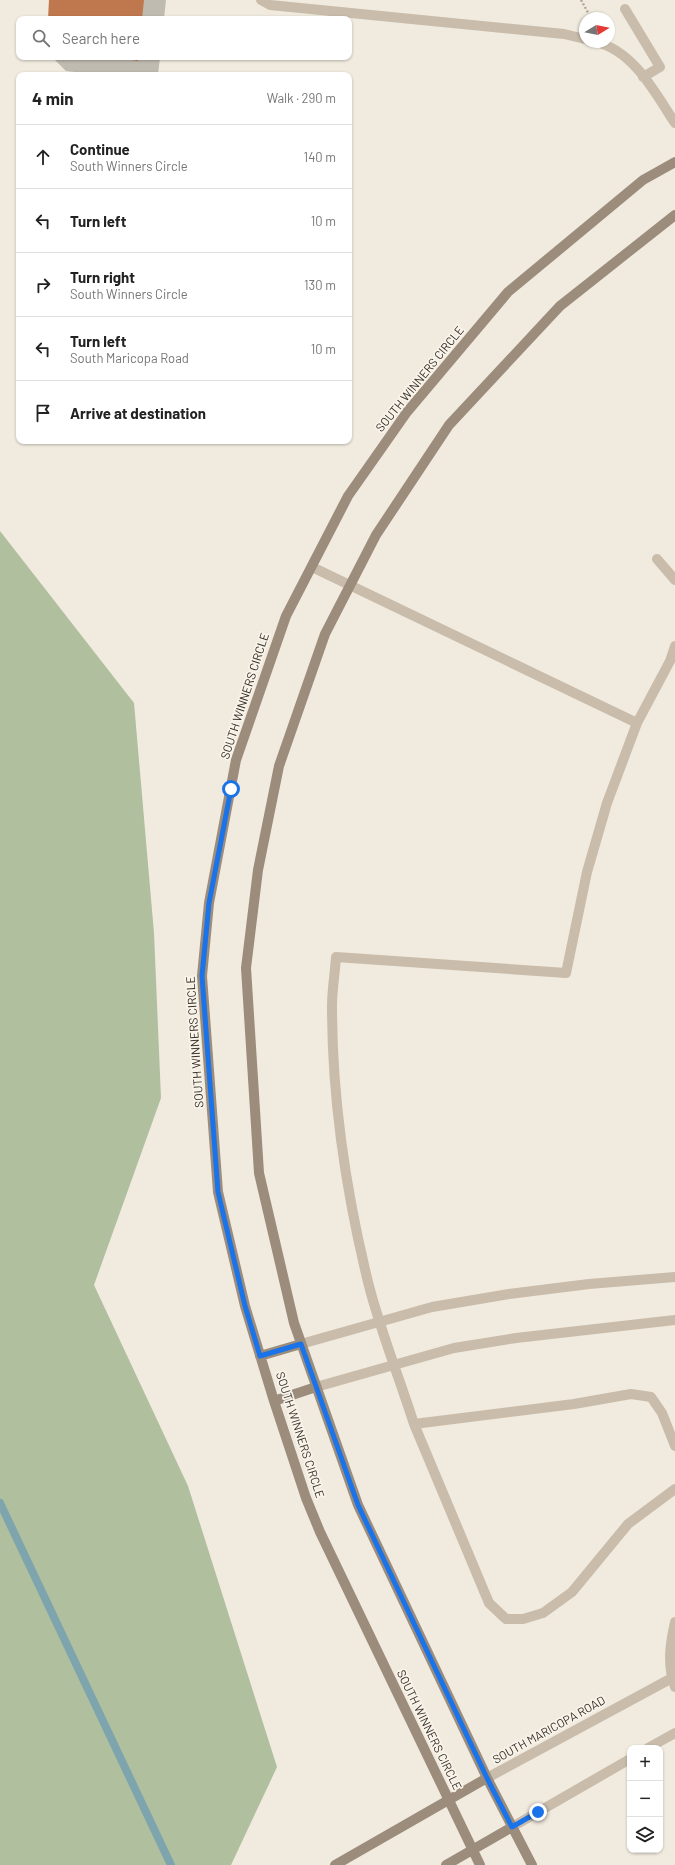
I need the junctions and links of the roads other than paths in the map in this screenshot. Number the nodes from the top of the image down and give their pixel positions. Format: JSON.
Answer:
{"nodes":[{"id":1,"x":261,"y":0,"type":"edge"},
{"id":2,"x":625,"y":8,"type":"dead end"},
{"id":3,"x":579,"y":38,"type":"edge"},
{"id":4,"x":611,"y":48,"type":"edge"},
{"id":5,"x":643,"y":77,"type":"junction"},
{"id":6,"x":675,"y":123,"type":"edge"},
{"id":7,"x":675,"y":162,"type":"edge"},
{"id":8,"x":675,"y":215,"type":"edge"},
{"id":9,"x":657,"y":559,"type":"dead end"},
{"id":10,"x":312,"y":567,"type":"junction"},
{"id":11,"x":675,"y":580,"type":"edge"},
{"id":12,"x":350,"y":585,"type":"junction"},
{"id":13,"x":675,"y":646,"type":"edge"},
{"id":14,"x":637,"y":723,"type":"junction"},
{"id":15,"x":675,"y":1277,"type":"edge"},
{"id":16,"x":675,"y":1320,"type":"edge"},
{"id":17,"x":380,"y":1322,"type":"junction"},
{"id":18,"x":301,"y":1344,"type":"junction"},
{"id":19,"x":260,"y":1356,"type":"junction"},
{"id":20,"x":394,"y":1363,"type":"junction"},
{"id":21,"x":316,"y":1387,"type":"junction"},
{"id":22,"x":274,"y":1401,"type":"junction"},
{"id":23,"x":414,"y":1424,"type":"junction"},
{"id":24,"x":675,"y":1446,"type":"edge"},
{"id":25,"x":675,"y":1489,"type":"edge"},
{"id":26,"x":675,"y":1622,"type":"edge"},
{"id":27,"x":673,"y":1682,"type":"edge"},
{"id":28,"x":675,"y":1733,"type":"edge"},
{"id":29,"x":653,"y":1745,"type":"edge"},
{"id":30,"x":627,"y":1761,"type":"edge"},
{"id":31,"x":487,"y":1778,"type":"junction"},
{"id":32,"x":448,"y":1800,"type":"junction"},
{"id":33,"x":512,"y":1827,"type":"junction"},
{"id":34,"x":472,"y":1850,"type":"junction"},
{"id":35,"x":335,"y":1865,"type":"edge"},
{"id":36,"x":446,"y":1865,"type":"edge"},
{"id":37,"x":480,"y":1865,"type":"edge"},
{"id":38,"x":532,"y":1865,"type":"edge"}],
"edges":[{"from":1,"to":3,"type":"street"},
{"from":2,"to":5,"type":"street"},
{"from":4,"to":5,"type":"street"},
{"from":5,"to":6,"type":"street"},
{"from":7,"to":10,"type":"street","name":"SOUTH WINNERS CIRCLE"},
{"from":8,"to":12,"type":"street"},
{"from":9,"to":11,"type":"street"},
{"from":10,"to":12,"type":"street"},
{"from":10,"to":19,"type":"street","name":"SOUTH WINNERS CIRCLE"},
{"from":12,"to":14,"type":"street"},
{"from":12,"to":18,"type":"street"},
{"from":13,"to":14,"type":"street"},
{"from":14,"to":17,"type":"street"},
{"from":15,"to":17,"type":"street"},
{"from":16,"to":20,"type":"street"},
{"from":17,"to":18,"type":"street"},
{"from":17,"to":20,"type":"street"},
{"from":18,"to":19,"type":"street"},
{"from":18,"to":21,"type":"street"},
{"from":19,"to":22,"type":"street","name":"SOUTH WINNERS CIRCLE"},
{"from":20,"to":21,"type":"street"},
{"from":20,"to":23,"type":"street"},
{"from":21,"to":22,"type":"street"},
{"from":21,"to":31,"type":"street"},
{"from":22,"to":32,"type":"street","name":"SOUTH WINNERS CIRCLE"},
{"from":23,"to":24,"type":"street"},
{"from":23,"to":25,"type":"street"},
{"from":26,"to":27,"type":"street"},
{"from":27,"to":31,"type":"street","name":"SOUTH MARICOPA ROAD"},
{"from":28,"to":29,"type":"street"},
{"from":30,"to":33,"type":"street"},
{"from":31,"to":32,"type":"street","name":"SOUTH MARICOPA ROAD"},
{"from":31,"to":33,"type":"street"},
{"from":32,"to":34,"type":"street","name":"SOUTH WINNERS CIRCLE"},
{"from":32,"to":35,"type":"street","name":"SOUTH MARICOPA ROAD"},
{"from":33,"to":34,"type":"street"},
{"from":33,"to":38,"type":"street"},
{"from":34,"to":36,"type":"street"},
{"from":34,"to":37,"type":"street","name":"SOUTH WINNERS CIRCLE"}]}
